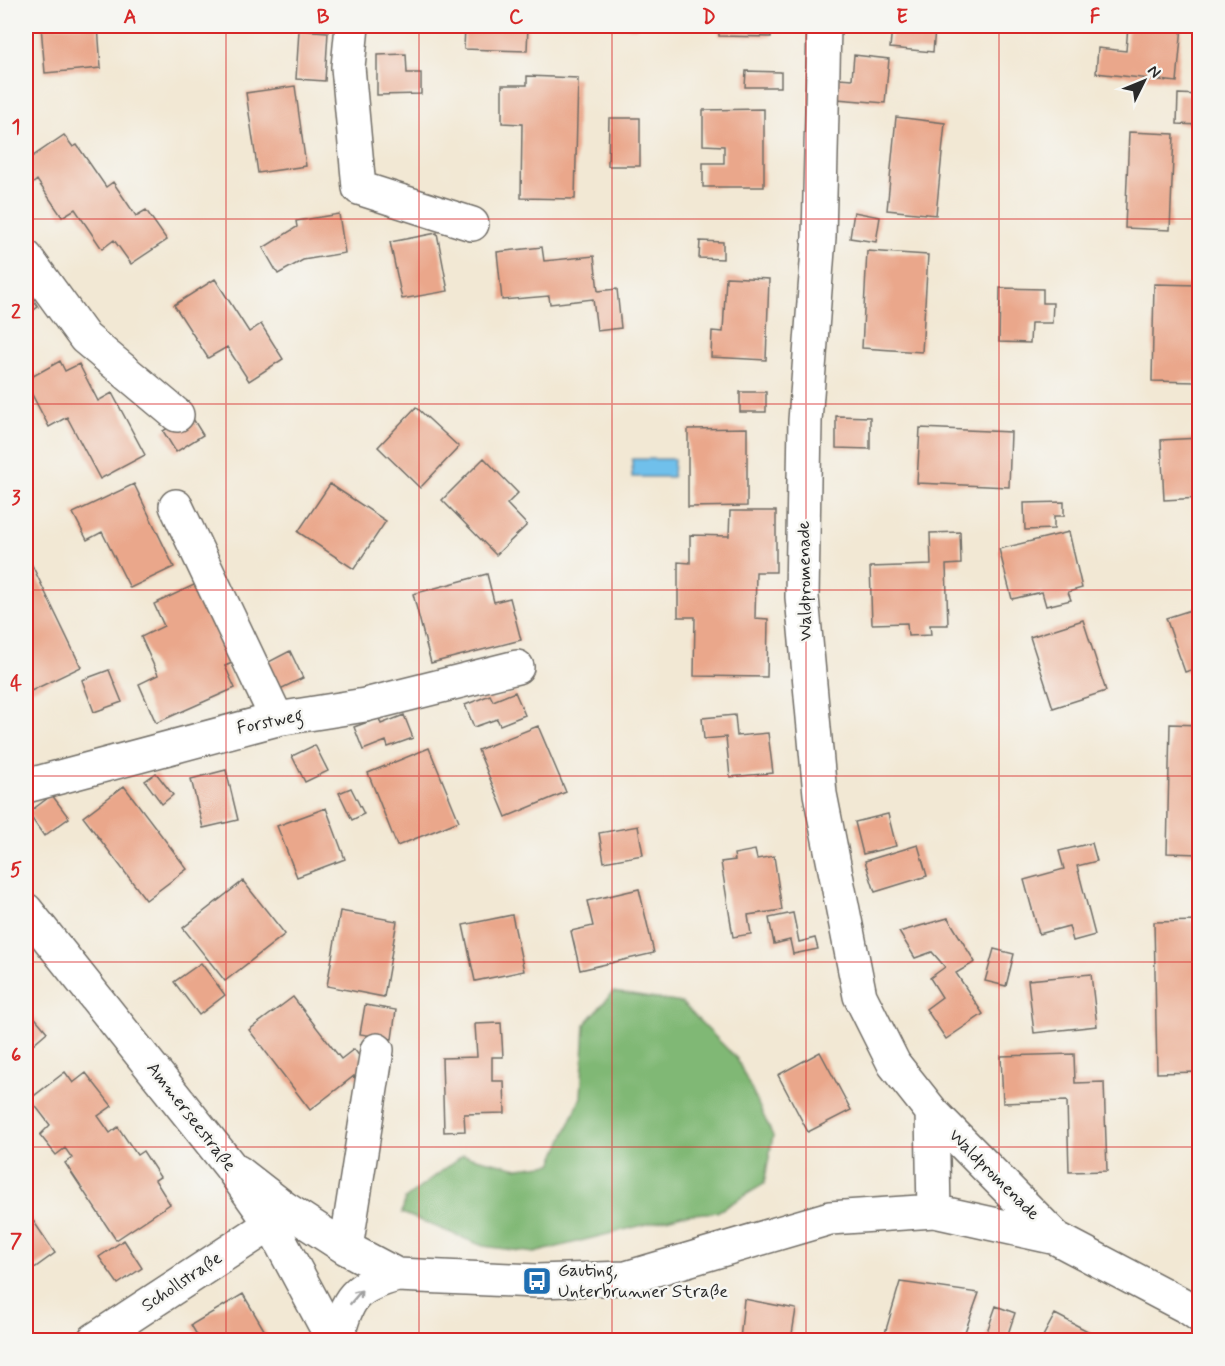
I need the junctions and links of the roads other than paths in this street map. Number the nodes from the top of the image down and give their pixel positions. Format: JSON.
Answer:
{"nodes":[{"id":1,"x":352,"y":26,"type":"edge"},
{"id":2,"x":824,"y":26,"type":"edge"},
{"id":3,"x":472,"y":224,"type":"dead end"},
{"id":4,"x":26,"y":257,"type":"edge"},
{"id":5,"x":177,"y":415,"type":"dead end"},
{"id":6,"x":176,"y":506,"type":"dead end"},
{"id":7,"x":517,"y":667,"type":"dead end"},
{"id":8,"x":277,"y":719,"type":"junction"},
{"id":9,"x":26,"y":786,"type":"edge"},
{"id":10,"x":26,"y":910,"type":"edge"},
{"id":11,"x":377,"y":1050,"type":"dead end"},
{"id":12,"x":932,"y":1112,"type":"junction"},
{"id":13,"x":230,"y":1166,"type":"junction"},
{"id":14,"x":934,"y":1211,"type":"junction"},
{"id":15,"x":271,"y":1224,"type":"junction"},
{"id":16,"x":1056,"y":1238,"type":"junction"},
{"id":17,"x":346,"y":1248,"type":"junction"},
{"id":18,"x":397,"y":1275,"type":"junction"},
{"id":19,"x":1200,"y":1316,"type":"edge"},
{"id":20,"x":110,"y":1336,"type":"edge"},
{"id":21,"x":333,"y":1341,"type":"edge"},
{"id":22,"x":337,"y":1341,"type":"edge"}],
"edges":[{"from":1,"to":3,"type":"street"},
{"from":2,"to":12,"type":"street","name":"Waldpromenade"},
{"from":4,"to":5,"type":"street"},
{"from":6,"to":8,"type":"street"},
{"from":7,"to":8,"type":"street","name":"Forstweg"},
{"from":8,"to":9,"type":"street","name":"Forstweg"},
{"from":10,"to":13,"type":"street","name":"Ammerseestraße"},
{"from":11,"to":17,"type":"street"},
{"from":12,"to":14,"type":"street","name":"Waldpromenade"},
{"from":12,"to":16,"type":"street","name":"Waldpromenade"},
{"from":13,"to":15,"type":"street","name":"Ammerseestraße"},
{"from":13,"to":17,"type":"street"},
{"from":14,"to":16,"type":"street"},
{"from":14,"to":18,"type":"street"},
{"from":15,"to":20,"type":"street","name":"Schollstraße"},
{"from":15,"to":21,"type":"street","name":"Ammerseestraße"},
{"from":16,"to":19,"type":"street"},
{"from":17,"to":18,"type":"street"},
{"from":22,"to":18,"type":"street","one_way":true}]}
